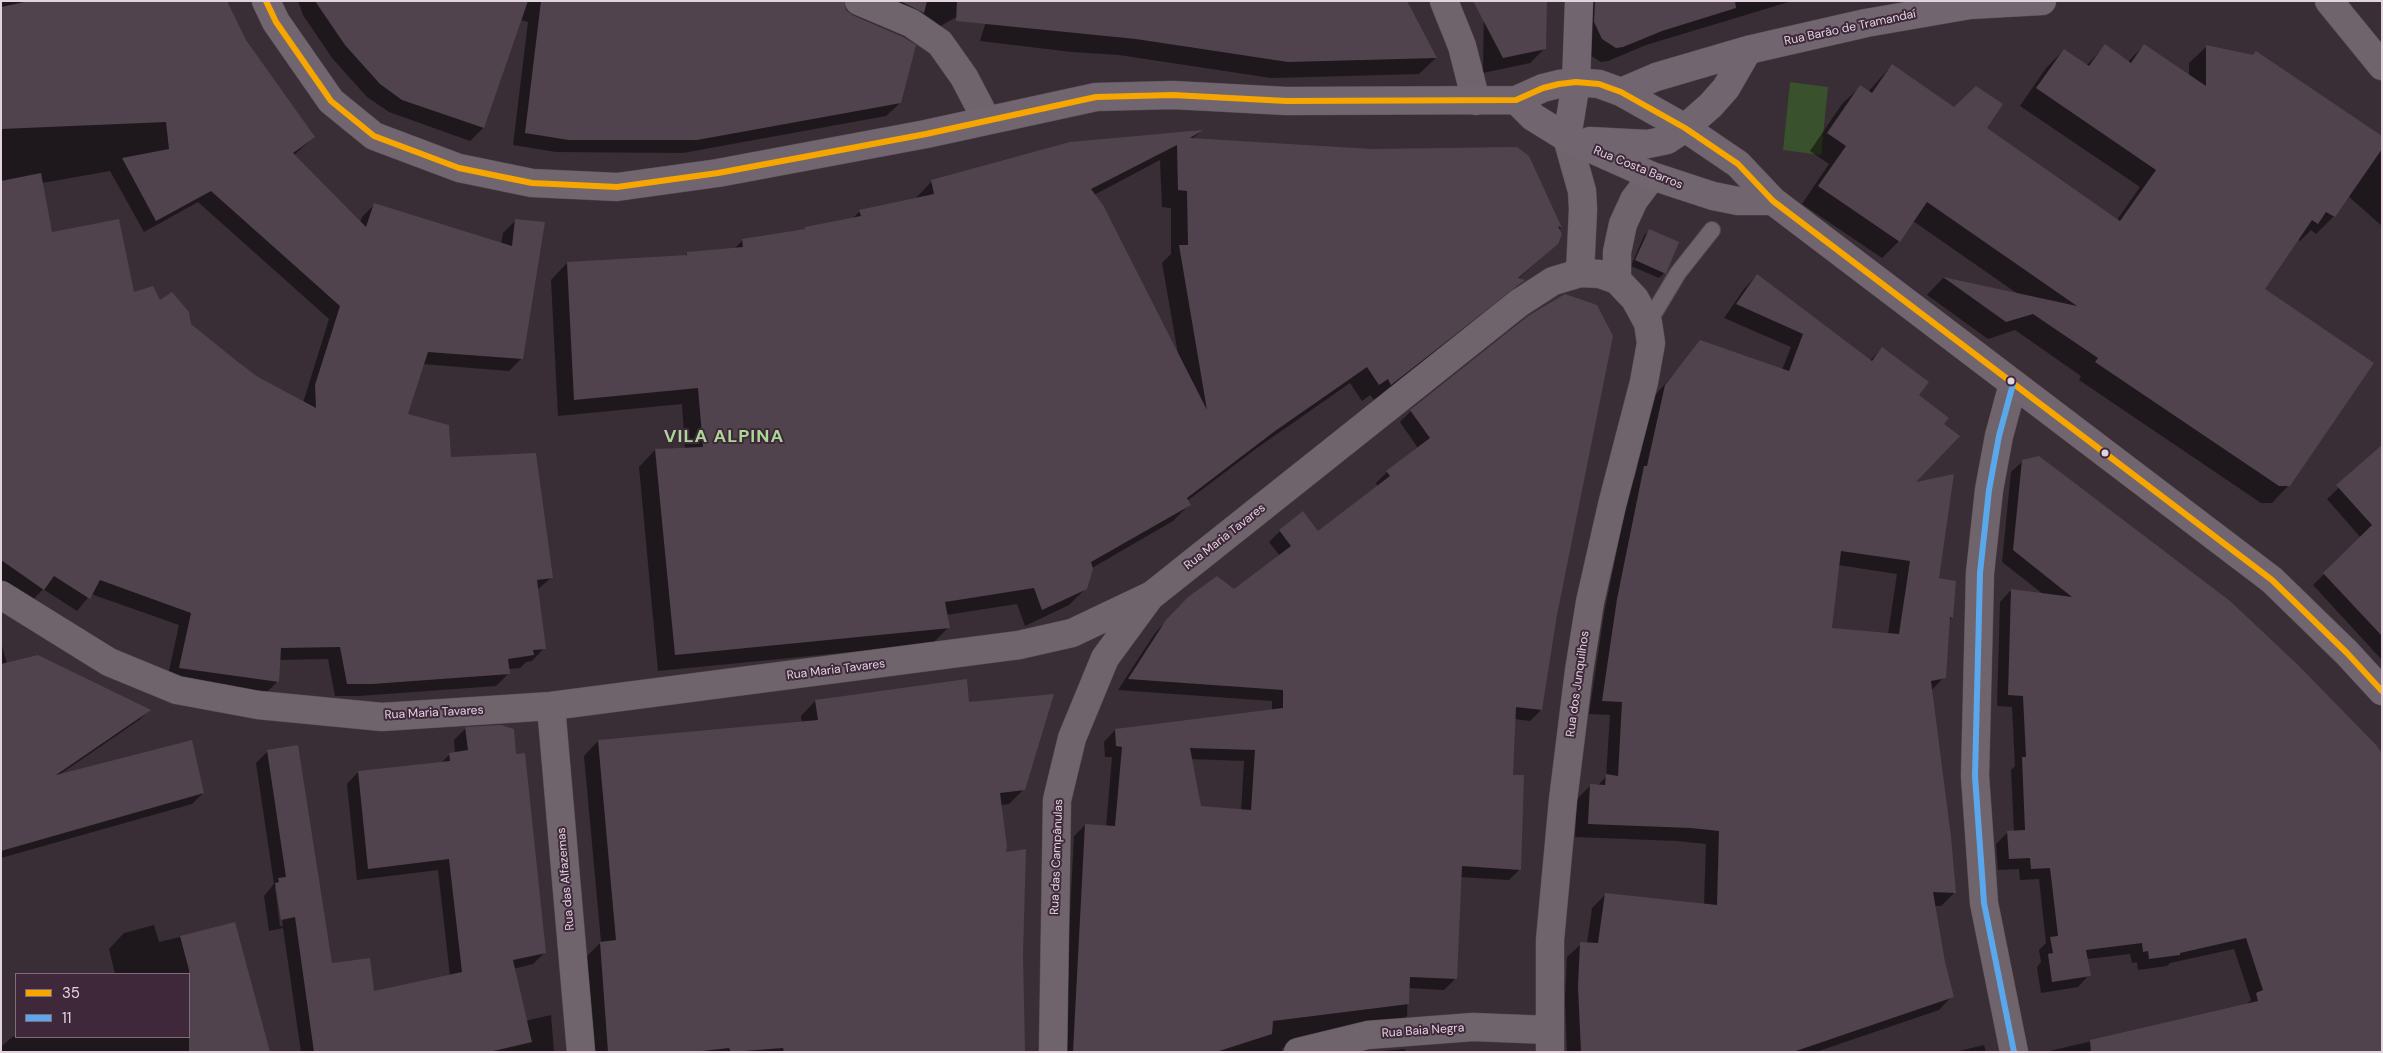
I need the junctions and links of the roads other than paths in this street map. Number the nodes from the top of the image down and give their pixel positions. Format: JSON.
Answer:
{"nodes":[{"id":1,"x":266,"y":1,"type":"edge"},
{"id":2,"x":859,"y":1,"type":"edge"},
{"id":3,"x":1444,"y":1,"type":"edge"},
{"id":4,"x":1579,"y":1,"type":"edge"},
{"id":5,"x":2042,"y":1,"type":"edge"},
{"id":6,"x":2329,"y":1,"type":"edge"},
{"id":7,"x":1970,"y":3,"type":"edge"},
{"id":8,"x":1748,"y":50,"type":"junction"},
{"id":9,"x":2382,"y":66,"type":"edge"},
{"id":10,"x":1576,"y":82,"type":"junction"},
{"id":11,"x":1621,"y":92,"type":"junction"},
{"id":12,"x":1476,"y":100,"type":"junction"},
{"id":13,"x":1516,"y":100,"type":"junction"},
{"id":14,"x":986,"y":119,"type":"junction"},
{"id":15,"x":1686,"y":128,"type":"junction"},
{"id":16,"x":1567,"y":138,"type":"junction"},
{"id":17,"x":1652,"y":176,"type":"junction"},
{"id":18,"x":1773,"y":201,"type":"junction"},
{"id":19,"x":1712,"y":230,"type":"dead end"},
{"id":20,"x":1580,"y":273,"type":"junction"},
{"id":21,"x":1617,"y":280,"type":"junction"},
{"id":22,"x":1648,"y":323,"type":"junction"},
{"id":23,"x":2013,"y":384,"type":"junction"},
{"id":24,"x":1,"y":595,"type":"edge"},
{"id":25,"x":1152,"y":595,"type":"junction"},
{"id":26,"x":2382,"y":691,"type":"edge"},
{"id":27,"x":551,"y":706,"type":"junction"},
{"id":28,"x":1550,"y":1041,"type":"edge"},
{"id":29,"x":581,"y":1052,"type":"edge"},
{"id":30,"x":1053,"y":1052,"type":"edge"},
{"id":31,"x":1298,"y":1052,"type":"edge"},
{"id":32,"x":2014,"y":1052,"type":"edge"}],
"edges":[{"from":1,"to":14,"type":"main road"},
{"from":2,"to":14,"type":"street"},
{"from":3,"to":12,"type":"street"},
{"from":4,"to":10,"type":"main road"},
{"from":5,"to":7,"type":"main road","name":"Rua Barão de Tramandaí"},
{"from":6,"to":9,"type":"street"},
{"from":7,"to":8,"type":"main road","name":"Rua Barão de Tramandaí"},
{"from":8,"to":11,"type":"main road","name":"Rua Barão de Tramandaí"},
{"from":8,"to":15,"type":"main road"},
{"from":10,"to":11,"type":"main road"},
{"from":10,"to":13,"type":"main road"},
{"from":10,"to":16,"type":"main road"},
{"from":11,"to":15,"type":"main road"},
{"from":12,"to":13,"type":"main road"},
{"from":12,"to":14,"type":"main road"},
{"from":13,"to":16,"type":"main road","name":"Rua Costa Barros"},
{"from":15,"to":16,"type":"main road"},
{"from":15,"to":18,"type":"main road"},
{"from":16,"to":17,"type":"main road","name":"Rua Costa Barros"},
{"from":16,"to":20,"type":"street"},
{"from":17,"to":18,"type":"main road","name":"Rua Costa Barros"},
{"from":17,"to":21,"type":"street"},
{"from":18,"to":23,"type":"main road"},
{"from":19,"to":22,"type":"lane"},
{"from":20,"to":21,"type":"street"},
{"from":20,"to":25,"type":"street","name":"Rua Maria Tavares"},
{"from":21,"to":22,"type":"street"},
{"from":22,"to":28,"type":"street","name":"Rua dos Junquilhos"},
{"from":23,"to":26,"type":"main road"},
{"from":23,"to":32,"type":"street"},
{"from":24,"to":27,"type":"street","name":"Rua Maria Tavares"},
{"from":25,"to":27,"type":"street","name":"Rua Maria Tavares"},
{"from":25,"to":30,"type":"street","name":"Rua das Campânulas"},
{"from":27,"to":29,"type":"street","name":"Rua das Alfazemas"},
{"from":28,"to":31,"type":"street","name":"Rua Baia Negra"}]}
